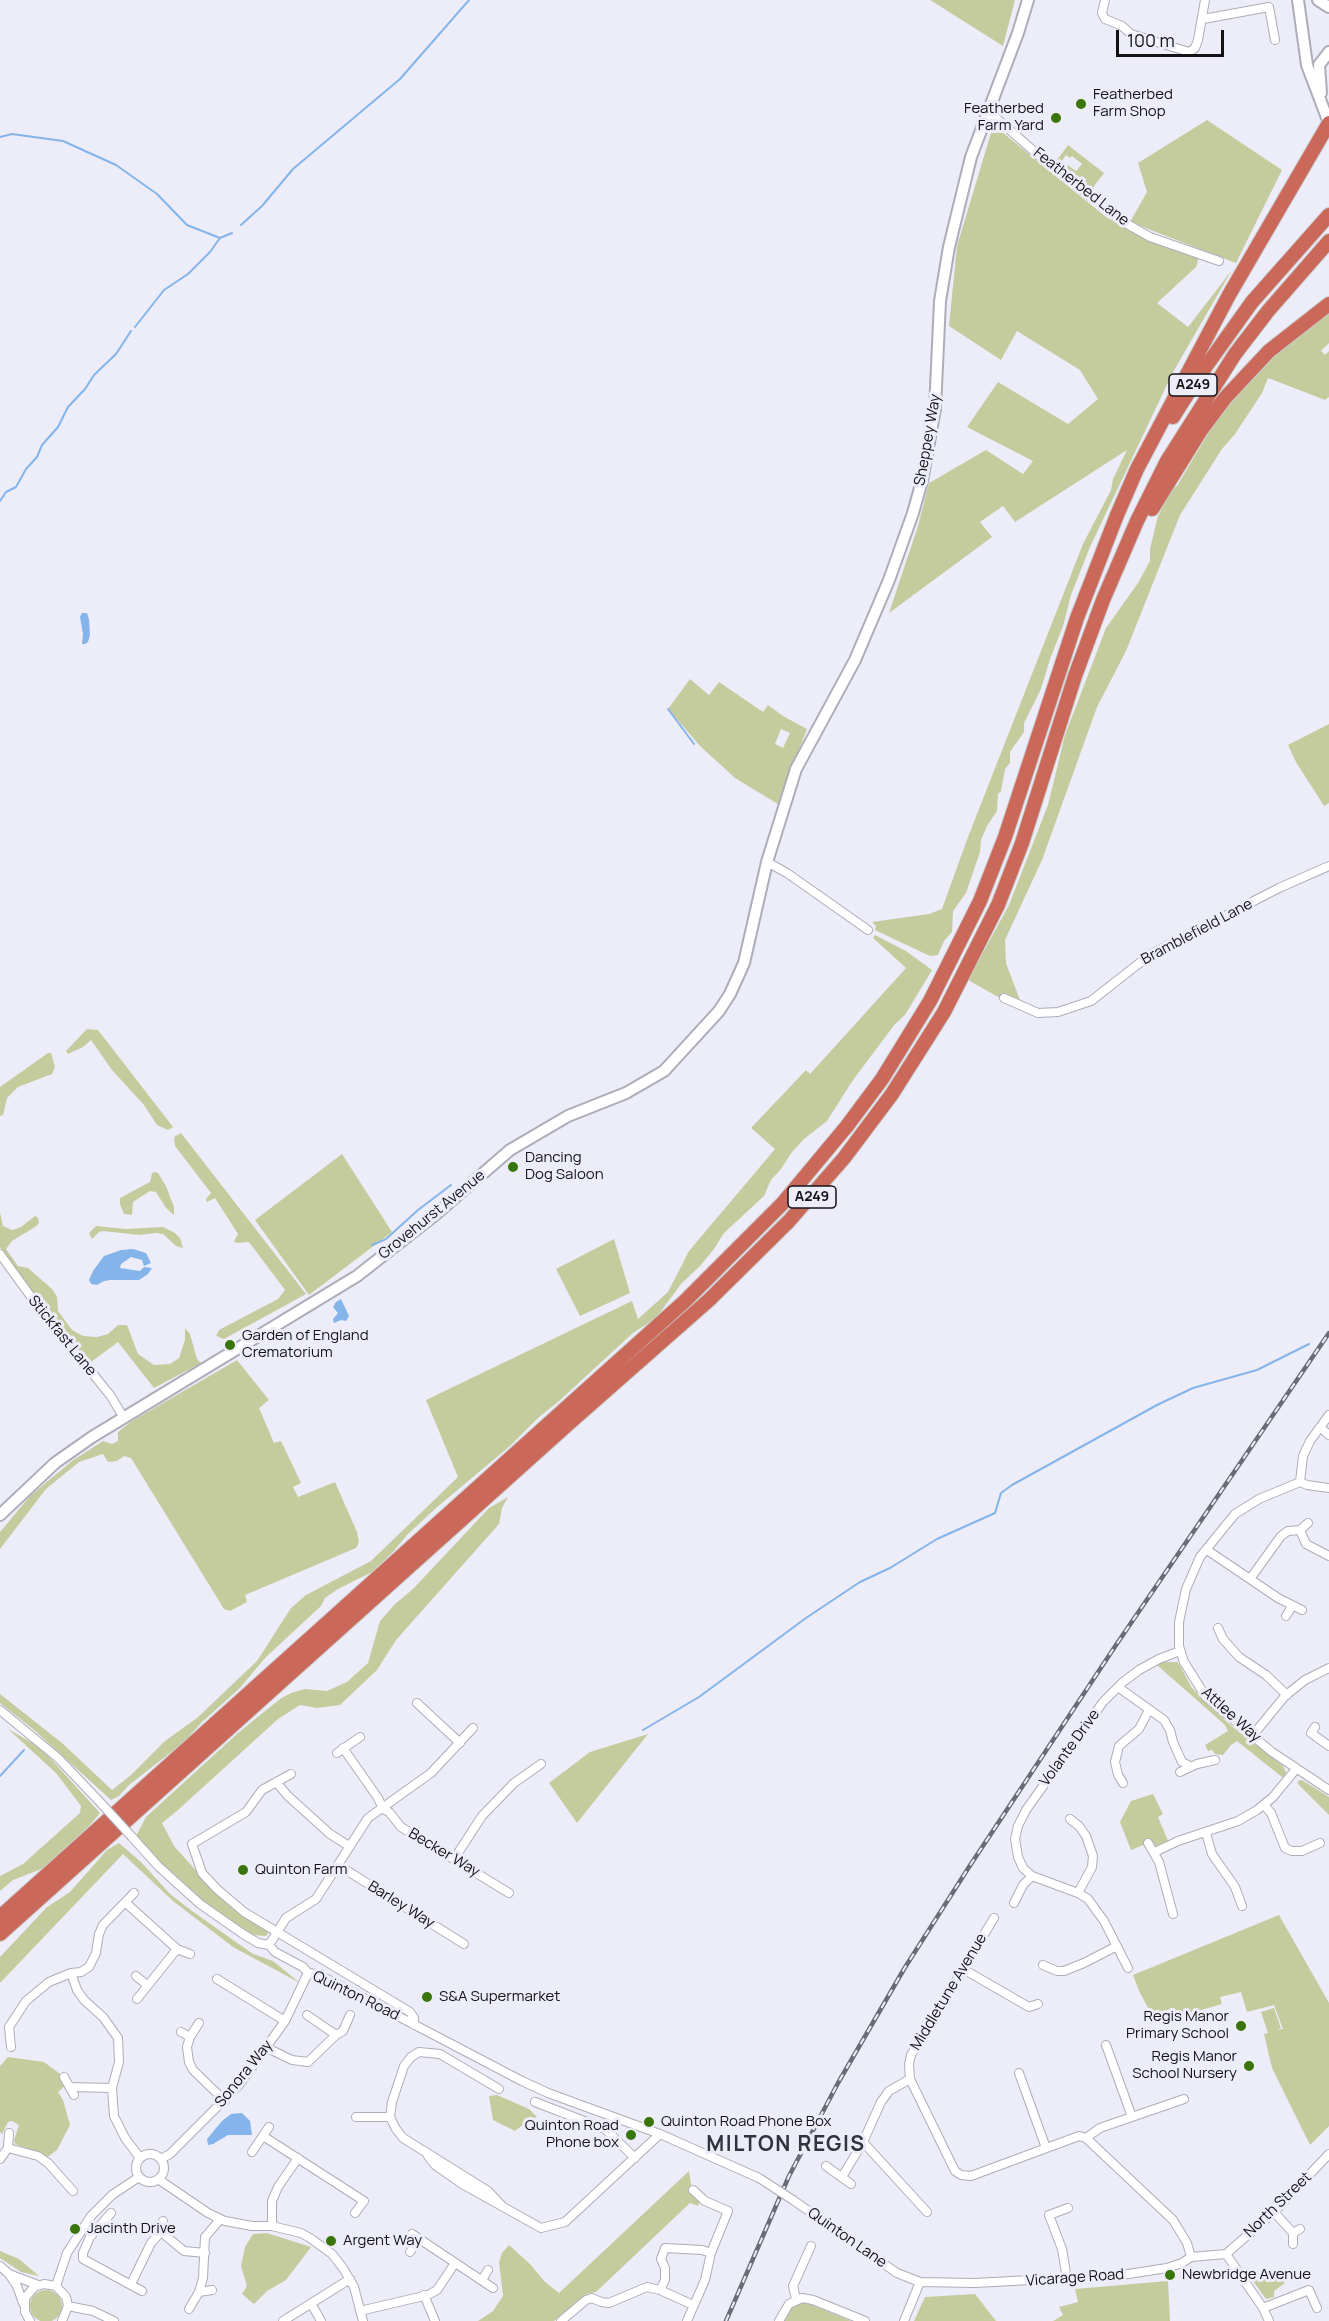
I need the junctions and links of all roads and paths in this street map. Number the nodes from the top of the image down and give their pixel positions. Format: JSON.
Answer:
{"nodes":[{"id":1,"x":1028,"y":0,"type":"edge"},
{"id":2,"x":1105,"y":0,"type":"edge"},
{"id":3,"x":1205,"y":0,"type":"edge"},
{"id":4,"x":1298,"y":0,"type":"edge"},
{"id":5,"x":1318,"y":0,"type":"edge"},
{"id":6,"x":1269,"y":4,"type":"edge"},
{"id":7,"x":1329,"y":7,"type":"edge"},
{"id":8,"x":1203,"y":19,"type":"junction"},
{"id":9,"x":1275,"y":40,"type":"dead end"},
{"id":10,"x":1329,"y":52,"type":"edge"},
{"id":11,"x":987,"y":110,"type":"junction"},
{"id":12,"x":1329,"y":123,"type":"edge"},
{"id":13,"x":1329,"y":215,"type":"edge"},
{"id":14,"x":1329,"y":241,"type":"edge"},
{"id":15,"x":1219,"y":261,"type":"dead end"},
{"id":16,"x":1329,"y":304,"type":"edge"},
{"id":17,"x":1092,"y":577,"type":"junction"},
{"id":18,"x":1110,"y":581,"type":"junction"},
{"id":19,"x":767,"y":862,"type":"junction"},
{"id":20,"x":1329,"y":866,"type":"edge"},
{"id":21,"x":868,"y":930,"type":"dead end"},
{"id":22,"x":1004,"y":998,"type":"dead end"},
{"id":23,"x":0,"y":1254,"type":"edge"},
{"id":24,"x":1329,"y":1415,"type":"edge"},
{"id":25,"x":124,"y":1418,"type":"junction"},
{"id":26,"x":1320,"y":1428,"type":"junction"},
{"id":27,"x":1329,"y":1435,"type":"edge"},
{"id":28,"x":1300,"y":1482,"type":"junction"},
{"id":29,"x":1329,"y":1488,"type":"edge"},
{"id":30,"x":0,"y":1515,"type":"edge"},
{"id":31,"x":1308,"y":1523,"type":"dead end"},
{"id":32,"x":1300,"y":1530,"type":"junction"},
{"id":33,"x":1207,"y":1550,"type":"junction"},
{"id":34,"x":1329,"y":1556,"type":"edge"},
{"id":35,"x":1250,"y":1579,"type":"junction"},
{"id":36,"x":1292,"y":1606,"type":"junction"},
{"id":37,"x":1302,"y":1610,"type":"dead end"},
{"id":38,"x":1286,"y":1616,"type":"dead end"},
{"id":39,"x":1218,"y":1628,"type":"dead end"},
{"id":40,"x":1180,"y":1652,"type":"junction"},
{"id":41,"x":1329,"y":1668,"type":"edge"},
{"id":42,"x":1118,"y":1687,"type":"junction"},
{"id":43,"x":1287,"y":1695,"type":"junction"},
{"id":44,"x":417,"y":1703,"type":"dead end"},
{"id":45,"x":0,"y":1710,"type":"edge"},
{"id":46,"x":1149,"y":1710,"type":"junction"},
{"id":47,"x":1315,"y":1727,"type":"dead end"},
{"id":48,"x":473,"y":1728,"type":"dead end"},
{"id":49,"x":1253,"y":1735,"type":"junction"},
{"id":50,"x":360,"y":1737,"type":"dead end"},
{"id":51,"x":460,"y":1743,"type":"junction"},
{"id":52,"x":1329,"y":1746,"type":"edge"},
{"id":53,"x":1215,"y":1760,"type":"dead end"},
{"id":54,"x":541,"y":1764,"type":"dead end"},
{"id":55,"x":1190,"y":1766,"type":"junction"},
{"id":56,"x":1296,"y":1769,"type":"junction"},
{"id":57,"x":1180,"y":1772,"type":"dead end"},
{"id":58,"x":291,"y":1774,"type":"dead end"},
{"id":59,"x":276,"y":1782,"type":"junction"},
{"id":60,"x":1123,"y":1783,"type":"dead end"},
{"id":61,"x":1329,"y":1790,"type":"edge"},
{"id":62,"x":1264,"y":1805,"type":"junction"},
{"id":63,"x":383,"y":1809,"type":"junction"},
{"id":64,"x":1070,"y":1819,"type":"dead end"},
{"id":65,"x":1206,"y":1833,"type":"junction"},
{"id":66,"x":1148,"y":1843,"type":"dead end"},
{"id":67,"x":1320,"y":1843,"type":"dead end"},
{"id":68,"x":349,"y":1846,"type":"junction"},
{"id":69,"x":1155,"y":1852,"type":"junction"},
{"id":70,"x":454,"y":1859,"type":"junction"},
{"id":71,"x":338,"y":1865,"type":"junction"},
{"id":72,"x":1032,"y":1876,"type":"junction"},
{"id":73,"x":134,"y":1893,"type":"dead end"},
{"id":74,"x":508,"y":1893,"type":"dead end"},
{"id":75,"x":1078,"y":1893,"type":"junction"},
{"id":76,"x":126,"y":1903,"type":"junction"},
{"id":77,"x":1014,"y":1903,"type":"dead end"},
{"id":78,"x":1242,"y":1906,"type":"dead end"},
{"id":79,"x":1173,"y":1914,"type":"dead end"},
{"id":80,"x":0,"y":1917,"type":"edge"},
{"id":81,"x":994,"y":1918,"type":"dead end"},
{"id":82,"x":276,"y":1933,"type":"junction"},
{"id":83,"x":0,"y":1935,"type":"edge"},
{"id":84,"x":464,"y":1944,"type":"dead end"},
{"id":85,"x":268,"y":1945,"type":"junction"},
{"id":86,"x":1117,"y":1946,"type":"junction"},
{"id":87,"x":177,"y":1949,"type":"junction"},
{"id":88,"x":190,"y":1954,"type":"dead end"},
{"id":89,"x":1043,"y":1965,"type":"dead end"},
{"id":90,"x":1128,"y":1968,"type":"dead end"},
{"id":91,"x":963,"y":1969,"type":"junction"},
{"id":92,"x":71,"y":1973,"type":"junction"},
{"id":93,"x":308,"y":1973,"type":"junction"},
{"id":94,"x":136,"y":1976,"type":"dead end"},
{"id":95,"x":217,"y":1979,"type":"dead end"},
{"id":96,"x":147,"y":1985,"type":"junction"},
{"id":97,"x":137,"y":1999,"type":"dead end"},
{"id":98,"x":1038,"y":2004,"type":"dead end"},
{"id":99,"x":350,"y":2014,"type":"dead end"},
{"id":100,"x":307,"y":2015,"type":"dead end"},
{"id":101,"x":285,"y":2021,"type":"junction"},
{"id":102,"x":199,"y":2023,"type":"dead end"},
{"id":103,"x":414,"y":2025,"type":"junction"},
{"id":104,"x":4,"y":2027,"type":"edge"},
{"id":105,"x":181,"y":2032,"type":"dead end"},
{"id":106,"x":336,"y":2035,"type":"junction"},
{"id":107,"x":190,"y":2037,"type":"junction"},
{"id":108,"x":1106,"y":2046,"type":"dead end"},
{"id":109,"x":11,"y":2047,"type":"dead end"},
{"id":110,"x":267,"y":2048,"type":"junction"},
{"id":111,"x":400,"y":2056,"type":"dead end"},
{"id":112,"x":411,"y":2057,"type":"junction"},
{"id":113,"x":1019,"y":2073,"type":"dead end"},
{"id":114,"x":64,"y":2077,"type":"dead end"},
{"id":115,"x":910,"y":2079,"type":"junction"},
{"id":116,"x":494,"y":2087,"type":"dead end"},
{"id":117,"x":112,"y":2088,"type":"junction"},
{"id":118,"x":1184,"y":2099,"type":"dead end"},
{"id":119,"x":225,"y":2101,"type":"junction"},
{"id":120,"x":538,"y":2106,"type":"dead end"},
{"id":121,"x":356,"y":2117,"type":"dead end"},
{"id":122,"x":390,"y":2117,"type":"junction"},
{"id":123,"x":1132,"y":2118,"type":"junction"},
{"id":124,"x":269,"y":2127,"type":"dead end"},
{"id":125,"x":9,"y":2133,"type":"dead end"},
{"id":126,"x":660,"y":2134,"type":"junction"},
{"id":127,"x":263,"y":2136,"type":"junction"},
{"id":128,"x":1086,"y":2138,"type":"junction"},
{"id":129,"x":863,"y":2142,"type":"junction"},
{"id":130,"x":8,"y":2148,"type":"junction"},
{"id":131,"x":1046,"y":2148,"type":"junction"},
{"id":132,"x":252,"y":2152,"type":"dead end"},
{"id":133,"x":1329,"y":2154,"type":"edge"},
{"id":134,"x":140,"y":2158,"type":"junction"},
{"id":135,"x":298,"y":2158,"type":"junction"},
{"id":136,"x":635,"y":2158,"type":"junction"},
{"id":137,"x":0,"y":2159,"type":"edge"},
{"id":138,"x":160,"y":2159,"type":"junction"},
{"id":139,"x":826,"y":2166,"type":"dead end"},
{"id":140,"x":139,"y":2177,"type":"junction"},
{"id":141,"x":842,"y":2177,"type":"junction"},
{"id":142,"x":158,"y":2179,"type":"junction"},
{"id":143,"x":851,"y":2184,"type":"dead end"},
{"id":144,"x":776,"y":2188,"type":"joint"},
{"id":145,"x":693,"y":2190,"type":"dead end"},
{"id":146,"x":72,"y":2191,"type":"dead end"},
{"id":147,"x":1068,"y":2208,"type":"dead end"},
{"id":148,"x":927,"y":2212,"type":"dead end"},
{"id":149,"x":1274,"y":2212,"type":"junction"},
{"id":150,"x":111,"y":2213,"type":"dead end"},
{"id":151,"x":355,"y":2213,"type":"dead end"},
{"id":152,"x":216,"y":2217,"type":"junction"},
{"id":153,"x":163,"y":2221,"type":"dead end"},
{"id":154,"x":272,"y":2226,"type":"junction"},
{"id":155,"x":161,"y":2232,"type":"junction"},
{"id":156,"x":1293,"y":2244,"type":"dead end"},
{"id":157,"x":811,"y":2246,"type":"dead end"},
{"id":158,"x":410,"y":2252,"type":"dead end"},
{"id":159,"x":205,"y":2253,"type":"junction"},
{"id":160,"x":711,"y":2253,"type":"junction"},
{"id":161,"x":1226,"y":2254,"type":"junction"},
{"id":162,"x":1191,"y":2257,"type":"junction"},
{"id":163,"x":455,"y":2263,"type":"junction"},
{"id":164,"x":0,"y":2266,"type":"edge"},
{"id":165,"x":488,"y":2270,"type":"dead end"},
{"id":166,"x":9,"y":2274,"type":"junction"},
{"id":167,"x":350,"y":2279,"type":"junction"},
{"id":168,"x":1067,"y":2279,"type":"junction"},
{"id":169,"x":482,"y":2280,"type":"junction"},
{"id":170,"x":920,"y":2282,"type":"junction"},
{"id":171,"x":131,"y":2284,"type":"junction"},
{"id":172,"x":38,"y":2285,"type":"junction"},
{"id":173,"x":56,"y":2286,"type":"junction"},
{"id":174,"x":493,"y":2288,"type":"dead end"},
{"id":175,"x":212,"y":2290,"type":"dead end"},
{"id":176,"x":660,"y":2290,"type":"junction"},
{"id":177,"x":142,"y":2291,"type":"dead end"},
{"id":178,"x":199,"y":2292,"type":"junction"},
{"id":179,"x":424,"y":2295,"type":"junction"},
{"id":180,"x":796,"y":2299,"type":"junction"},
{"id":181,"x":312,"y":2305,"type":"junction"},
{"id":182,"x":693,"y":2305,"type":"junction"},
{"id":183,"x":68,"y":2306,"type":"junction"},
{"id":184,"x":24,"y":2308,"type":"junction"},
{"id":185,"x":1263,"y":2308,"type":"junction"},
{"id":186,"x":1317,"y":2308,"type":"dead end"},
{"id":187,"x":189,"y":2309,"type":"dead end"},
{"id":188,"x":360,"y":2311,"type":"junction"},
{"id":189,"x":20,"y":2321,"type":"edge"},
{"id":190,"x":30,"y":2321,"type":"edge"},
{"id":191,"x":62,"y":2321,"type":"edge"},
{"id":192,"x":114,"y":2321,"type":"edge"},
{"id":193,"x":283,"y":2321,"type":"edge"},
{"id":194,"x":321,"y":2321,"type":"edge"},
{"id":195,"x":363,"y":2321,"type":"edge"},
{"id":196,"x":435,"y":2321,"type":"edge"},
{"id":197,"x":561,"y":2321,"type":"edge"},
{"id":198,"x":687,"y":2321,"type":"edge"},
{"id":199,"x":779,"y":2321,"type":"edge"},
{"id":200,"x":865,"y":2321,"type":"edge"},
{"id":201,"x":904,"y":2321,"type":"edge"},
{"id":202,"x":1269,"y":2321,"type":"edge"}],
"edges":[{"from":1,"to":11,"type":"street","name":"Sheppey Way"},
{"from":2,"to":8,"type":"street"},
{"from":3,"to":8,"type":"street"},
{"from":4,"to":12,"type":"street"},
{"from":5,"to":7,"type":"street"},
{"from":6,"to":8,"type":"street"},
{"from":6,"to":9,"type":"street"},
{"from":10,"to":12,"type":"street"},
{"from":11,"to":15,"type":"street","name":"Featherbed Lane"},
{"from":11,"to":19,"type":"street","name":"Sheppey Way"},
{"from":12,"to":17,"type":"highway","number":"A249"},
{"from":13,"to":17,"type":"highway","number":"A249"},
{"from":14,"to":18,"type":"highway","number":"A249"},
{"from":16,"to":18,"type":"highway","number":"A249"},
{"from":17,"to":80,"type":"highway","number":"A249"},
{"from":18,"to":83,"type":"highway","number":"A249"},
{"from":19,"to":21,"type":"street"},
{"from":19,"to":25,"type":"street","name":"Grovehurst Avenue"},
{"from":20,"to":22,"type":"street","name":"Bramblefield Lane"},
{"from":23,"to":25,"type":"street","name":"Stickfast Lane"},
{"from":24,"to":26,"type":"street"},
{"from":25,"to":30,"type":"street","name":"Grovehurst Avenue"},
{"from":26,"to":27,"type":"street"},
{"from":26,"to":28,"type":"street"},
{"from":28,"to":29,"type":"street"},
{"from":28,"to":33,"type":"street","name":"Attlee Way"},
{"from":31,"to":32,"type":"street"},
{"from":32,"to":34,"type":"street"},
{"from":32,"to":35,"type":"street"},
{"from":33,"to":35,"type":"street"},
{"from":33,"to":40,"type":"street","name":"Attlee Way"},
{"from":35,"to":36,"type":"street"},
{"from":36,"to":37,"type":"street"},
{"from":36,"to":38,"type":"street"},
{"from":39,"to":43,"type":"street"},
{"from":40,"to":42,"type":"street","name":"Volante Drive"},
{"from":40,"to":49,"type":"street","name":"Attlee Way"},
{"from":41,"to":43,"type":"street"},
{"from":42,"to":46,"type":"street"},
{"from":42,"to":72,"type":"street","name":"Volante Drive"},
{"from":43,"to":49,"type":"street"},
{"from":44,"to":51,"type":"street"},
{"from":45,"to":85,"type":"street","name":"Quinton Road","bridge":true},
{"from":46,"to":55,"type":"street"},
{"from":46,"to":60,"type":"street"},
{"from":47,"to":52,"type":"street"},
{"from":48,"to":51,"type":"street"},
{"from":49,"to":56,"type":"street","name":"Attlee Way"},
{"from":50,"to":63,"type":"street","name":"Becker Way"},
{"from":51,"to":63,"type":"street"},
{"from":53,"to":55,"type":"street"},
{"from":54,"to":70,"type":"street"},
{"from":55,"to":57,"type":"street"},
{"from":56,"to":61,"type":"street","name":"Attlee Way"},
{"from":56,"to":62,"type":"street"},
{"from":58,"to":59,"type":"street"},
{"from":59,"to":68,"type":"street"},
{"from":59,"to":82,"type":"street"},
{"from":62,"to":65,"type":"street"},
{"from":62,"to":67,"type":"street"},
{"from":63,"to":68,"type":"street"},
{"from":63,"to":70,"type":"street","name":"Becker Way"},
{"from":64,"to":75,"type":"street"},
{"from":65,"to":69,"type":"street"},
{"from":65,"to":78,"type":"street"},
{"from":66,"to":69,"type":"street"},
{"from":68,"to":71,"type":"street"},
{"from":69,"to":79,"type":"street"},
{"from":70,"to":74,"type":"street","name":"Becker Way"},
{"from":71,"to":82,"type":"street"},
{"from":71,"to":84,"type":"street","name":"Barley Way"},
{"from":72,"to":75,"type":"street"},
{"from":72,"to":77,"type":"street"},
{"from":73,"to":76,"type":"street"},
{"from":75,"to":86,"type":"street"},
{"from":76,"to":87,"type":"street"},
{"from":76,"to":92,"type":"street"},
{"from":81,"to":91,"type":"street","name":"Middletune Avenue"},
{"from":82,"to":85,"type":"street"},
{"from":82,"to":103,"type":"street"},
{"from":85,"to":93,"type":"street","name":"Quinton Road"},
{"from":86,"to":89,"type":"street"},
{"from":86,"to":90,"type":"street"},
{"from":87,"to":88,"type":"street"},
{"from":87,"to":96,"type":"street"},
{"from":91,"to":98,"type":"street"},
{"from":91,"to":115,"type":"street","name":"Middletune Avenue"},
{"from":92,"to":104,"type":"street"},
{"from":92,"to":117,"type":"street"},
{"from":93,"to":101,"type":"street","name":"Sonora Way"},
{"from":93,"to":103,"type":"street","name":"Quinton Road"},
{"from":94,"to":96,"type":"street"},
{"from":95,"to":101,"type":"street"},
{"from":96,"to":97,"type":"street"},
{"from":99,"to":106,"type":"street"},
{"from":100,"to":106,"type":"street"},
{"from":101,"to":110,"type":"street","name":"Sonora Way"},
{"from":102,"to":107,"type":"street"},
{"from":103,"to":126,"type":"street","name":"Quinton Road"},
{"from":104,"to":109,"type":"street"},
{"from":105,"to":107,"type":"street"},
{"from":106,"to":110,"type":"street"},
{"from":107,"to":119,"type":"street"},
{"from":108,"to":123,"type":"street"},
{"from":110,"to":119,"type":"street","name":"Sonora Way"},
{"from":111,"to":112,"type":"street"},
{"from":112,"to":116,"type":"street"},
{"from":112,"to":122,"type":"street"},
{"from":113,"to":131,"type":"street"},
{"from":114,"to":117,"type":"street"},
{"from":115,"to":129,"type":"street"},
{"from":115,"to":131,"type":"street"},
{"from":117,"to":134,"type":"street"},
{"from":118,"to":123,"type":"street"},
{"from":119,"to":138,"type":"street","name":"Sonora Way"},
{"from":120,"to":136,"type":"street"},
{"from":121,"to":122,"type":"street"},
{"from":122,"to":136,"type":"street"},
{"from":123,"to":128,"type":"street"},
{"from":124,"to":127,"type":"street"},
{"from":125,"to":130,"type":"street"},
{"from":126,"to":136,"type":"street"},
{"from":126,"to":144,"type":"street","name":"Quinton Road"},
{"from":127,"to":132,"type":"street"},
{"from":127,"to":135,"type":"street"},
{"from":128,"to":131,"type":"street"},
{"from":128,"to":162,"type":"street"},
{"from":129,"to":141,"type":"street"},
{"from":129,"to":148,"type":"street"},
{"from":130,"to":137,"type":"street"},
{"from":130,"to":146,"type":"street"},
{"from":133,"to":149,"type":"street","name":"North Street"},
{"from":134,"to":138,"type":"street"},
{"from":134,"to":140,"type":"street"},
{"from":135,"to":151,"type":"street"},
{"from":135,"to":154,"type":"street"},
{"from":138,"to":142,"type":"street"},
{"from":139,"to":141,"type":"street"},
{"from":140,"to":142,"type":"street"},
{"from":140,"to":173,"type":"street"},
{"from":141,"to":143,"type":"street"},
{"from":142,"to":152,"type":"street"},
{"from":144,"to":170,"type":"street","name":"Quinton Lane","bridge":true},
{"from":145,"to":160,"type":"street"},
{"from":147,"to":168,"type":"street"},
{"from":149,"to":156,"type":"street"},
{"from":149,"to":161,"type":"street","name":"North Street"},
{"from":150,"to":171,"type":"street"},
{"from":152,"to":154,"type":"street"},
{"from":152,"to":159,"type":"street"},
{"from":153,"to":155,"type":"street"},
{"from":154,"to":167,"type":"street"},
{"from":155,"to":159,"type":"street"},
{"from":155,"to":171,"type":"street"},
{"from":157,"to":180,"type":"street"},
{"from":158,"to":163,"type":"street"},
{"from":159,"to":178,"type":"street"},
{"from":160,"to":176,"type":"street"},
{"from":160,"to":182,"type":"street"},
{"from":161,"to":162,"type":"street","name":"Vicarage Road"},
{"from":161,"to":185,"type":"street"},
{"from":162,"to":168,"type":"street","name":"Vicarage Road"},
{"from":163,"to":169,"type":"street"},
{"from":163,"to":179,"type":"street"},
{"from":164,"to":166,"type":"street"},
{"from":165,"to":169,"type":"street"},
{"from":166,"to":172,"type":"street"},
{"from":166,"to":184,"type":"street"},
{"from":167,"to":181,"type":"street"},
{"from":167,"to":188,"type":"street"},
{"from":168,"to":170,"type":"street","name":"Vicarage Road"},
{"from":169,"to":174,"type":"street"},
{"from":170,"to":201,"type":"street"},
{"from":171,"to":177,"type":"street"},
{"from":172,"to":173,"type":"street"},
{"from":172,"to":184,"type":"street"},
{"from":173,"to":183,"type":"street"},
{"from":175,"to":178,"type":"street"},
{"from":176,"to":182,"type":"street"},
{"from":176,"to":197,"type":"street"},
{"from":178,"to":187,"type":"street"},
{"from":179,"to":188,"type":"street"},
{"from":179,"to":196,"type":"street"},
{"from":180,"to":199,"type":"street"},
{"from":180,"to":200,"type":"street"},
{"from":181,"to":193,"type":"street"},
{"from":181,"to":194,"type":"street"},
{"from":182,"to":198,"type":"street"},
{"from":183,"to":191,"type":"street"},
{"from":183,"to":192,"type":"street"},
{"from":184,"to":189,"type":"street"},
{"from":184,"to":190,"type":"street"},
{"from":185,"to":186,"type":"street"},
{"from":185,"to":202,"type":"street"},
{"from":188,"to":195,"type":"street"}]}
